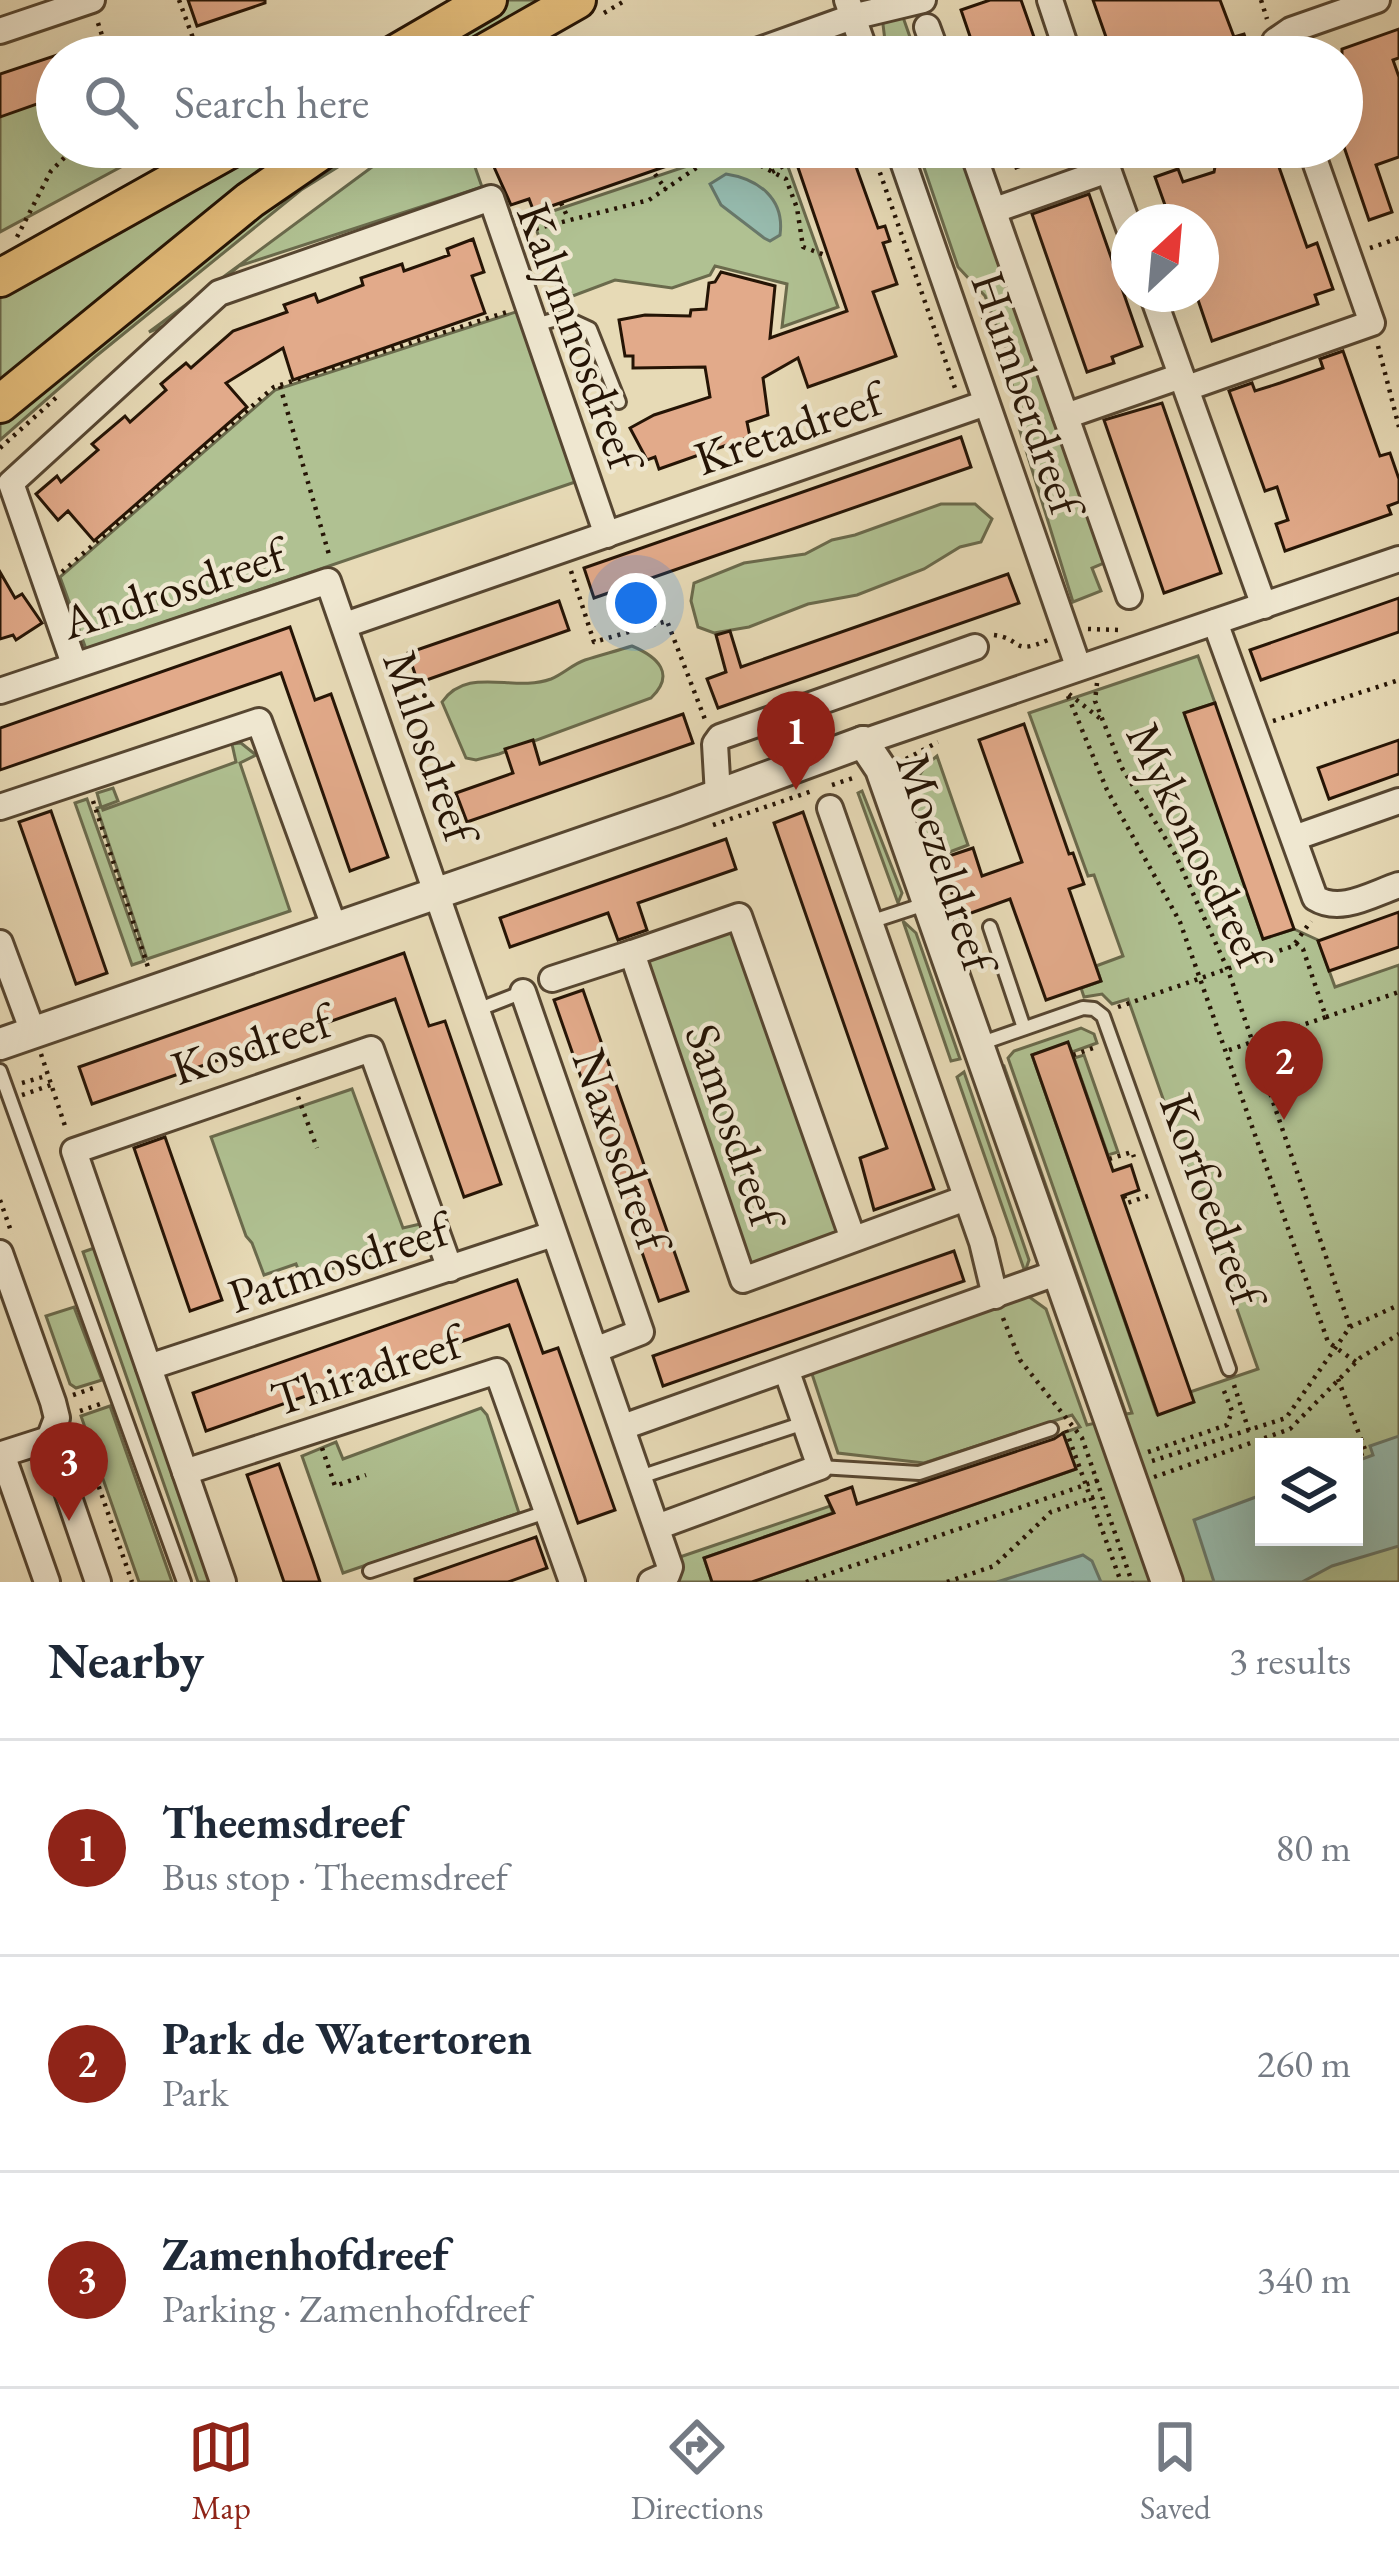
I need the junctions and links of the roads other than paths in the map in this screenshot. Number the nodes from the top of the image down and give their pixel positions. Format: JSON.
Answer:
{"nodes":[{"id":1,"x":91,"y":0,"type":"edge"},
{"id":2,"x":488,"y":0,"type":"edge"},
{"id":3,"x":577,"y":0,"type":"edge"},
{"id":4,"x":923,"y":0,"type":"edge"},
{"id":5,"x":1049,"y":0,"type":"edge"},
{"id":6,"x":1377,"y":0,"type":"edge"},
{"id":7,"x":850,"y":8,"type":"edge"},
{"id":8,"x":9,"y":18,"type":"edge"},
{"id":9,"x":927,"y":27,"type":"dead end"},
{"id":10,"x":426,"y":36,"type":"edge"},
{"id":11,"x":514,"y":36,"type":"edge"},
{"id":12,"x":787,"y":36,"type":"edge"},
{"id":13,"x":930,"y":36,"type":"edge"},
{"id":14,"x":1062,"y":36,"type":"edge"},
{"id":15,"x":1282,"y":36,"type":"edge"},
{"id":16,"x":196,"y":168,"type":"edge"},
{"id":17,"x":297,"y":168,"type":"edge"},
{"id":18,"x":905,"y":168,"type":"edge"},
{"id":19,"x":979,"y":168,"type":"edge"},
{"id":20,"x":1089,"y":168,"type":"edge"},
{"id":21,"x":1108,"y":168,"type":"edge"},
{"id":22,"x":1317,"y":168,"type":"edge"},
{"id":23,"x":1120,"y":204,"type":"edge"},
{"id":24,"x":995,"y":210,"type":"junction"},
{"id":25,"x":0,"y":278,"type":"edge"},
{"id":26,"x":1159,"y":312,"type":"edge"},
{"id":27,"x":530,"y":316,"type":"junction"},
{"id":28,"x":1184,"y":382,"type":"junction"},
{"id":29,"x":619,"y":402,"type":"dead end"},
{"id":30,"x":986,"y":403,"type":"junction"},
{"id":31,"x":0,"y":404,"type":"edge"},
{"id":32,"x":1066,"y":416,"type":"junction"},
{"id":33,"x":608,"y":536,"type":"junction"},
{"id":34,"x":1399,"y":559,"type":"edge"},
{"id":35,"x":1130,"y":596,"type":"dead end"},
{"id":36,"x":1264,"y":606,"type":"junction"},
{"id":37,"x":1215,"y":622,"type":"junction"},
{"id":38,"x":345,"y":625,"type":"junction"},
{"id":39,"x":975,"y":647,"type":"road end"},
{"id":40,"x":74,"y":664,"type":"junction"},
{"id":41,"x":1074,"y":676,"type":"junction"},
{"id":42,"x":0,"y":691,"type":"edge"},
{"id":43,"x":863,"y":742,"type":"junction"},
{"id":44,"x":718,"y":795,"type":"junction"},
{"id":45,"x":1399,"y":801,"type":"edge"},
{"id":46,"x":0,"y":807,"type":"edge"},
{"id":47,"x":830,"y":808,"type":"dead end"},
{"id":48,"x":1294,"y":838,"type":"junction"},
{"id":49,"x":1399,"y":884,"type":"edge"},
{"id":50,"x":437,"y":894,"type":"junction"},
{"id":51,"x":920,"y":905,"type":"junction"},
{"id":52,"x":869,"y":922,"type":"junction"},
{"id":53,"x":989,"y":927,"type":"dead end"},
{"id":54,"x":335,"y":929,"type":"junction"},
{"id":55,"x":0,"y":943,"type":"edge"},
{"id":56,"x":632,"y":953,"type":"junction"},
{"id":57,"x":552,"y":979,"type":"dead end"},
{"id":58,"x":523,"y":992,"type":"joint"},
{"id":59,"x":478,"y":1010,"type":"junction"},
{"id":60,"x":1024,"y":1028,"type":"junction"},
{"id":61,"x":33,"y":1032,"type":"junction"},
{"id":62,"x":0,"y":1044,"type":"edge"},
{"id":63,"x":975,"y":1046,"type":"junction"},
{"id":64,"x":0,"y":1071,"type":"edge"},
{"id":65,"x":966,"y":1198,"type":"junction"},
{"id":66,"x":554,"y":1234,"type":"junction"},
{"id":67,"x":854,"y":1239,"type":"junction"},
{"id":68,"x":0,"y":1253,"type":"edge"},
{"id":69,"x":450,"y":1269,"type":"junction"},
{"id":70,"x":1048,"y":1276,"type":"junction"},
{"id":71,"x":995,"y":1296,"type":"junction"},
{"id":72,"x":595,"y":1350,"type":"junction"},
{"id":73,"x":149,"y":1367,"type":"junction"},
{"id":74,"x":1223,"y":1371,"type":"road end"},
{"id":75,"x":788,"y":1372,"type":"junction"},
{"id":76,"x":805,"y":1422,"type":"junction"},
{"id":77,"x":623,"y":1427,"type":"junction"},
{"id":78,"x":1057,"y":1427,"type":"road end"},
{"id":79,"x":49,"y":1439,"type":"junction"},
{"id":80,"x":820,"y":1467,"type":"junction"},
{"id":81,"x":185,"y":1472,"type":"junction"},
{"id":82,"x":640,"y":1478,"type":"junction"},
{"id":83,"x":549,"y":1511,"type":"junction"},
{"id":84,"x":657,"y":1527,"type":"junction"},
{"id":85,"x":370,"y":1571,"type":"dead end"},
{"id":86,"x":47,"y":1582,"type":"edge"},
{"id":87,"x":98,"y":1582,"type":"edge"},
{"id":88,"x":184,"y":1582,"type":"edge"},
{"id":89,"x":224,"y":1582,"type":"edge"},
{"id":90,"x":572,"y":1582,"type":"edge"},
{"id":91,"x":651,"y":1582,"type":"edge"},
{"id":92,"x":1147,"y":1582,"type":"edge"},
{"id":93,"x":1167,"y":1582,"type":"edge"}],
"edges":[{"from":1,"to":8,"type":"street"},
{"from":2,"to":10,"type":"main road"},
{"from":3,"to":11,"type":"main road"},
{"from":4,"to":7,"type":"street"},
{"from":5,"to":14,"type":"street"},
{"from":6,"to":15,"type":"street"},
{"from":7,"to":12,"type":"street"},
{"from":9,"to":13,"type":"street"},
{"from":16,"to":25,"type":"main road"},
{"from":17,"to":31,"type":"main road"},
{"from":18,"to":30,"type":"street","name":"Humberdreef"},
{"from":19,"to":24,"type":"street","name":"Humberdreef"},
{"from":20,"to":24,"type":"street"},
{"from":21,"to":23,"type":"street"},
{"from":22,"to":28,"type":"street"},
{"from":24,"to":32,"type":"street","name":"Humberdreef"},
{"from":26,"to":28,"type":"street"},
{"from":27,"to":29,"type":"lane"},
{"from":27,"to":33,"type":"street","name":"Kalymnosdreef"},
{"from":27,"to":40,"type":"street","name":"Kalymnosdreef"},
{"from":28,"to":32,"type":"street"},
{"from":28,"to":36,"type":"street"},
{"from":30,"to":33,"type":"street","name":"Kretadreef"},
{"from":30,"to":41,"type":"street","name":"Humberdreef"},
{"from":32,"to":35,"type":"street","name":"Humberdreef"},
{"from":33,"to":38,"type":"street","name":"Kretadreef"},
{"from":34,"to":36,"type":"street"},
{"from":36,"to":37,"type":"street"},
{"from":37,"to":41,"type":"street"},
{"from":37,"to":48,"type":"street"},
{"from":38,"to":40,"type":"street","name":"Androsdreef"},
{"from":38,"to":50,"type":"street","name":"Milosdreef"},
{"from":39,"to":44,"type":"street"},
{"from":40,"to":42,"type":"street","name":"Androsdreef"},
{"from":41,"to":43,"type":"street"},
{"from":43,"to":44,"type":"street"},
{"from":43,"to":51,"type":"street","name":"Moezeldreef"},
{"from":44,"to":50,"type":"street"},
{"from":45,"to":48,"type":"street"},
{"from":46,"to":54,"type":"street"},
{"from":47,"to":52,"type":"street","name":"Moezeldreef"},
{"from":48,"to":49,"type":"street"},
{"from":50,"to":54,"type":"street"},
{"from":50,"to":59,"type":"street","name":"Naxosdreef"},
{"from":51,"to":52,"type":"lane"},
{"from":51,"to":63,"type":"street","name":"Moezeldreef"},
{"from":52,"to":65,"type":"street","name":"Moezeldreef"},
{"from":53,"to":60,"type":"lane"},
{"from":54,"to":61,"type":"street"},
{"from":55,"to":61,"type":"street"},
{"from":56,"to":57,"type":"street","name":"Samosdreef"},
{"from":56,"to":67,"type":"street","name":"Samosdreef"},
{"from":56,"to":67,"type":"street","name":"Samosdreef"},
{"from":58,"to":59,"type":"lane","name":"Naxosdreef"},
{"from":58,"to":72,"type":"street","name":"Naxosdreef"},
{"from":59,"to":66,"type":"street","name":"Naxosdreef"},
{"from":60,"to":63,"type":"lane"},
{"from":60,"to":74,"type":"lane","name":"Korfoedreef"},
{"from":61,"to":62,"type":"street"},
{"from":63,"to":70,"type":"street","name":"Moezeldreef"},
{"from":64,"to":88,"type":"lane"},
{"from":65,"to":67,"type":"street","name":"Samosdreef"},
{"from":65,"to":71,"type":"street","name":"Moezeldreef"},
{"from":66,"to":69,"type":"street","name":"Patmosdreef"},
{"from":66,"to":72,"type":"street","name":"Naxosdreef"},
{"from":68,"to":79,"type":"street"},
{"from":69,"to":73,"type":"street","name":"Patmosdreef"},
{"from":69,"to":73,"type":"street","name":"Kosdreef"},
{"from":70,"to":71,"type":"street"},
{"from":70,"to":92,"type":"street","name":"Moezeldreef"},
{"from":70,"to":93,"type":"street","name":"Moezeldreef"},
{"from":71,"to":75,"type":"street"},
{"from":72,"to":77,"type":"street","name":"Naxosdreef"},
{"from":73,"to":81,"type":"street"},
{"from":75,"to":76,"type":"street"},
{"from":75,"to":77,"type":"street"},
{"from":76,"to":80,"type":"street"},
{"from":76,"to":82,"type":"lane"},
{"from":77,"to":82,"type":"street","name":"Naxosdreef"},
{"from":78,"to":80,"type":"lane"},
{"from":79,"to":86,"type":"street"},
{"from":79,"to":87,"type":"street"},
{"from":80,"to":84,"type":"street"},
{"from":81,"to":83,"type":"street","name":"Thiradreef"},
{"from":81,"to":89,"type":"street"},
{"from":82,"to":84,"type":"street","name":"Naxosdreef"},
{"from":83,"to":85,"type":"lane"},
{"from":83,"to":90,"type":"street","name":"Thiradreef"},
{"from":84,"to":91,"type":"street","name":"Naxosdreef"}]}
